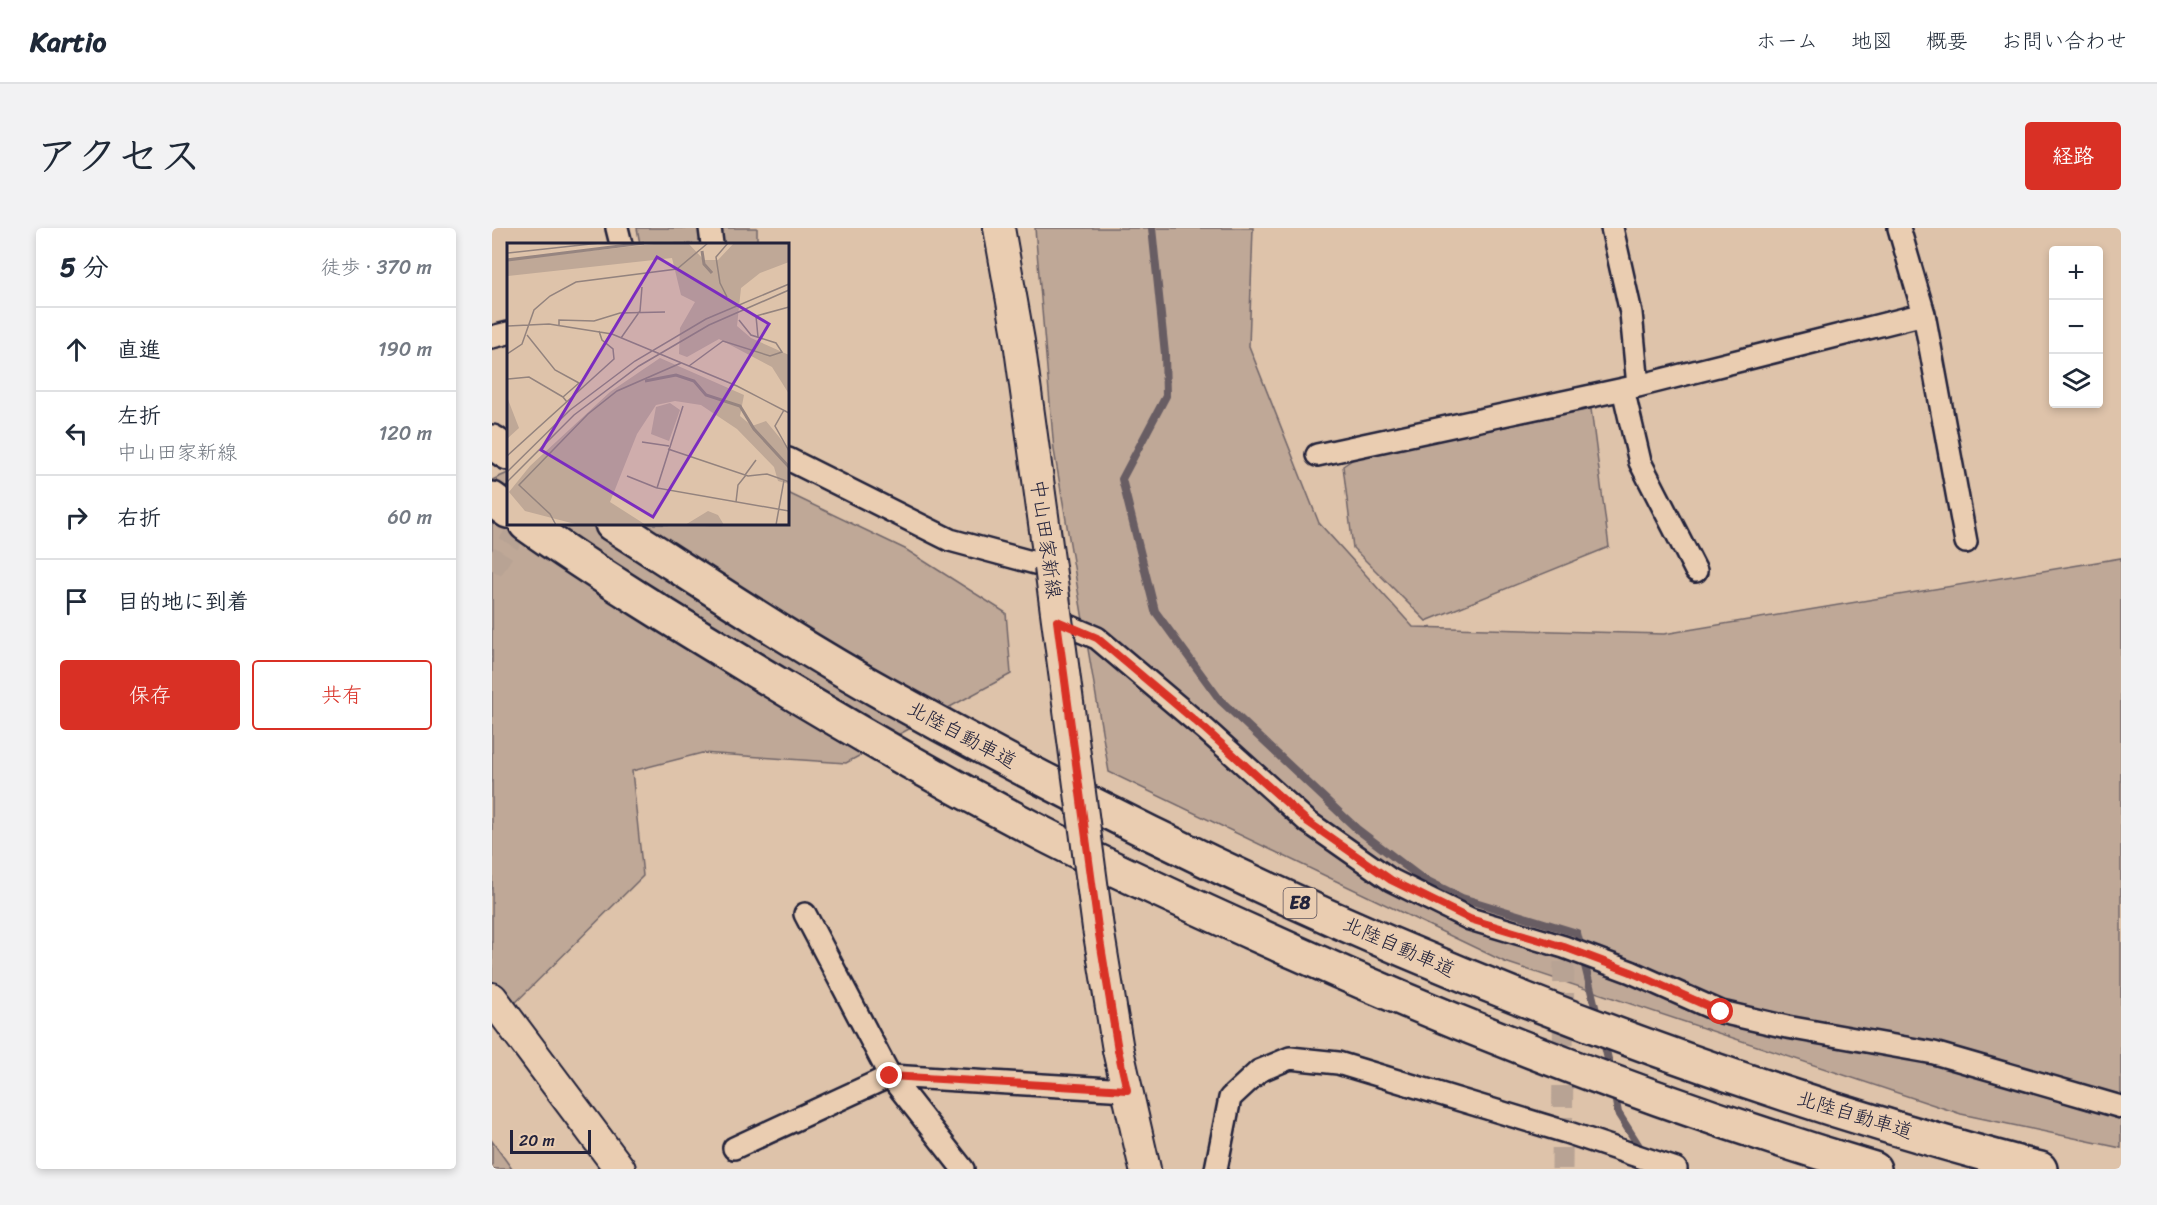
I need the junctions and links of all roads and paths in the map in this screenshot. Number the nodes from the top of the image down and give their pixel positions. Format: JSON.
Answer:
{"nodes":[{"id":1,"x":616,"y":228,"type":"edge"},
{"id":2,"x":710,"y":228,"type":"edge"},
{"id":3,"x":999,"y":228,"type":"edge"},
{"id":4,"x":1612,"y":228,"type":"edge"},
{"id":5,"x":1899,"y":228,"type":"edge"},
{"id":6,"x":621,"y":243,"type":"edge"},
{"id":7,"x":712,"y":243,"type":"edge"},
{"id":8,"x":1924,"y":314,"type":"junction"},
{"id":9,"x":507,"y":333,"type":"edge"},
{"id":10,"x":492,"y":337,"type":"edge"},
{"id":11,"x":1630,"y":388,"type":"junction"},
{"id":12,"x":492,"y":442,"type":"edge"},
{"id":13,"x":507,"y":452,"type":"edge"},
{"id":14,"x":1317,"y":455,"type":"dead end"},
{"id":15,"x":789,"y":460,"type":"edge"},
{"id":16,"x":492,"y":499,"type":"edge"},
{"id":17,"x":507,"y":510,"type":"edge"},
{"id":18,"x":528,"y":525,"type":"edge"},
{"id":19,"x":614,"y":525,"type":"edge"},
{"id":20,"x":1966,"y":542,"type":"dead end"},
{"id":21,"x":1050,"y":567,"type":"junction"},
{"id":22,"x":1696,"y":571,"type":"dead end"},
{"id":23,"x":1057,"y":621,"type":"junction"},
{"id":24,"x":805,"y":914,"type":"dead end"},
{"id":25,"x":492,"y":998,"type":"edge"},
{"id":26,"x":890,"y":1076,"type":"junction"},
{"id":27,"x":1127,"y":1090,"type":"junction"},
{"id":28,"x":2121,"y":1107,"type":"edge"},
{"id":29,"x":734,"y":1148,"type":"dead end"},
{"id":30,"x":620,"y":1169,"type":"edge"},
{"id":31,"x":963,"y":1169,"type":"edge"},
{"id":32,"x":1145,"y":1169,"type":"edge"},
{"id":33,"x":1216,"y":1169,"type":"edge"},
{"id":34,"x":1676,"y":1169,"type":"edge"},
{"id":35,"x":1874,"y":1169,"type":"edge"},
{"id":36,"x":2040,"y":1169,"type":"edge"}],
"edges":[{"from":1,"to":6,"type":"street"},
{"from":2,"to":7,"type":"street"},
{"from":3,"to":21,"type":"main road","name":"中山田家新線"},
{"from":4,"to":11,"type":"street"},
{"from":5,"to":8,"type":"street"},
{"from":8,"to":11,"type":"street"},
{"from":8,"to":20,"type":"street"},
{"from":9,"to":10,"type":"street"},
{"from":11,"to":14,"type":"street"},
{"from":11,"to":22,"type":"street"},
{"from":12,"to":13,"type":"highway"},
{"from":15,"to":21,"type":"street"},
{"from":16,"to":17,"type":"highway"},
{"from":18,"to":35,"type":"highway","number":"E8"},
{"from":19,"to":36,"type":"highway","name":"北陸自動車道","number":"E8"},
{"from":21,"to":23,"type":"main road","name":"中山田家新線","bridge":true},
{"from":23,"to":27,"type":"main road","name":"中山田家新線","bridge":true},
{"from":23,"to":28,"type":"street"},
{"from":24,"to":26,"type":"street"},
{"from":25,"to":30,"type":"main road"},
{"from":26,"to":27,"type":"street"},
{"from":26,"to":29,"type":"street"},
{"from":26,"to":31,"type":"street"},
{"from":27,"to":32,"type":"main road","name":"中山田家新線"},
{"from":33,"to":34,"type":"street"}]}
